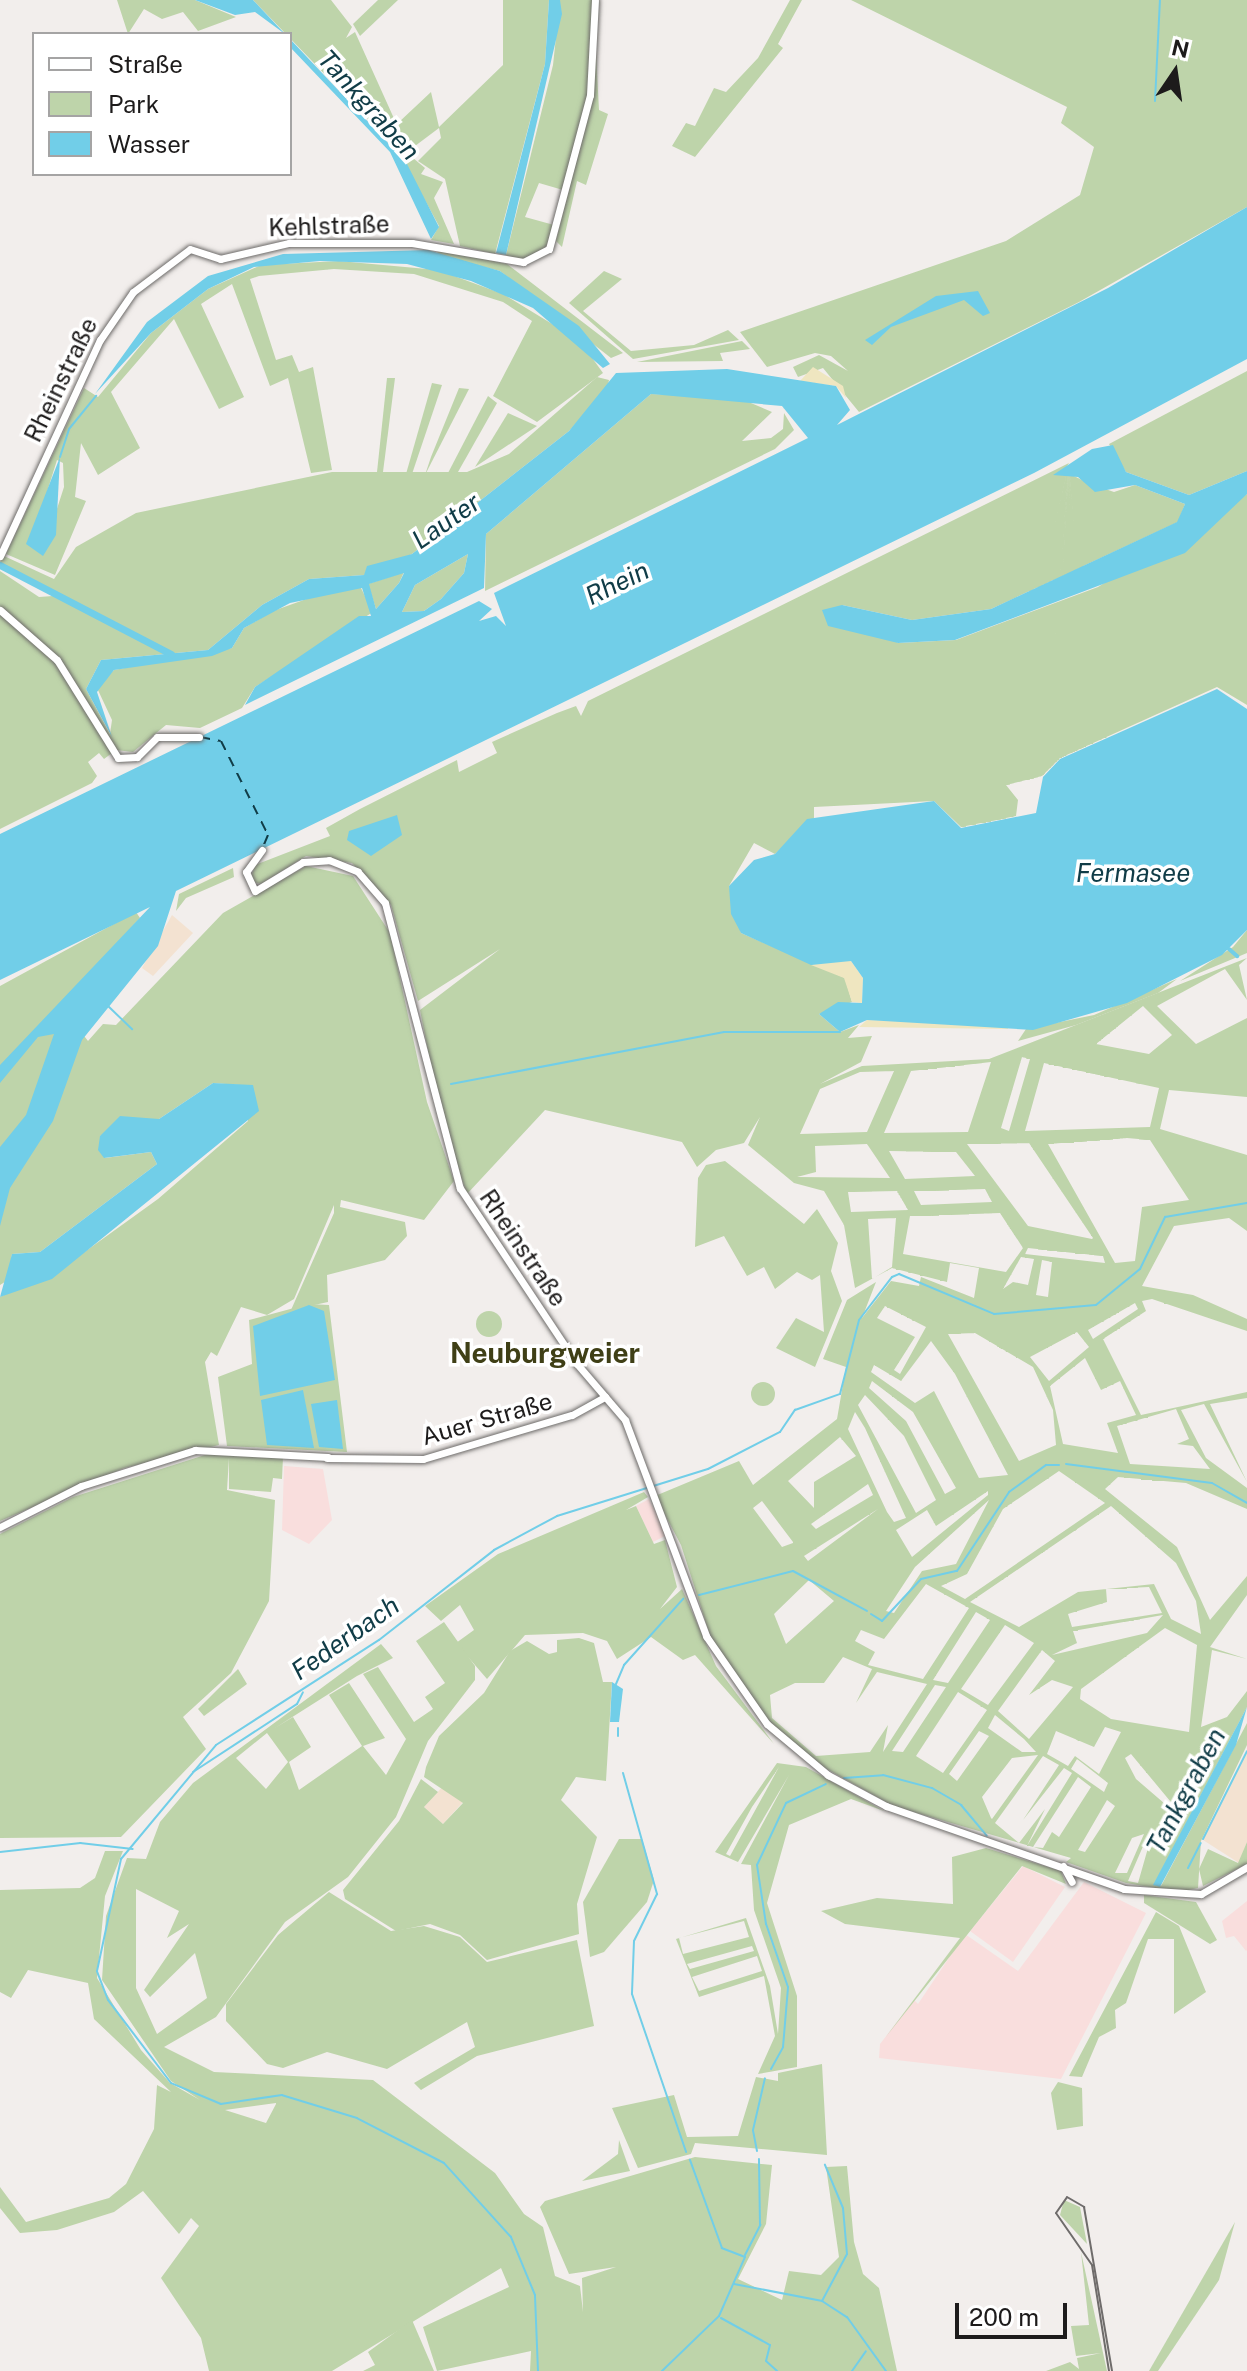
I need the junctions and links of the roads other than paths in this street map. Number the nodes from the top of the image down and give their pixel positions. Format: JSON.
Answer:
{"nodes":[{"id":1,"x":595,"y":0,"type":"edge"},
{"id":2,"x":192,"y":248,"type":"joint"},
{"id":3,"x":0,"y":556,"type":"edge"},
{"id":4,"x":0,"y":610,"type":"edge"},
{"id":5,"x":199,"y":737,"type":"dead end"},
{"id":6,"x":262,"y":850,"type":"dead end"},
{"id":7,"x":605,"y":1397,"type":"junction"},
{"id":8,"x":0,"y":1527,"type":"edge"},
{"id":9,"x":1062,"y":1864,"type":"junction"},
{"id":10,"x":1247,"y":1867,"type":"edge"},
{"id":11,"x":1072,"y":1882,"type":"dead end"}],
"edges":[{"from":1,"to":2,"type":"main road","name":"Kehlstraße"},
{"from":2,"to":3,"type":"main road","name":"Rheinstraße"},
{"from":4,"to":5,"type":"main road"},
{"from":6,"to":7,"type":"main road","name":"Rheinstraße"},
{"from":7,"to":8,"type":"main road","name":"Auer Straße"},
{"from":7,"to":9,"type":"main road","name":"Rheinstraße"},
{"from":9,"to":10,"type":"main road","name":"Rheinstraße"},
{"from":9,"to":11,"type":"main road"}]}
